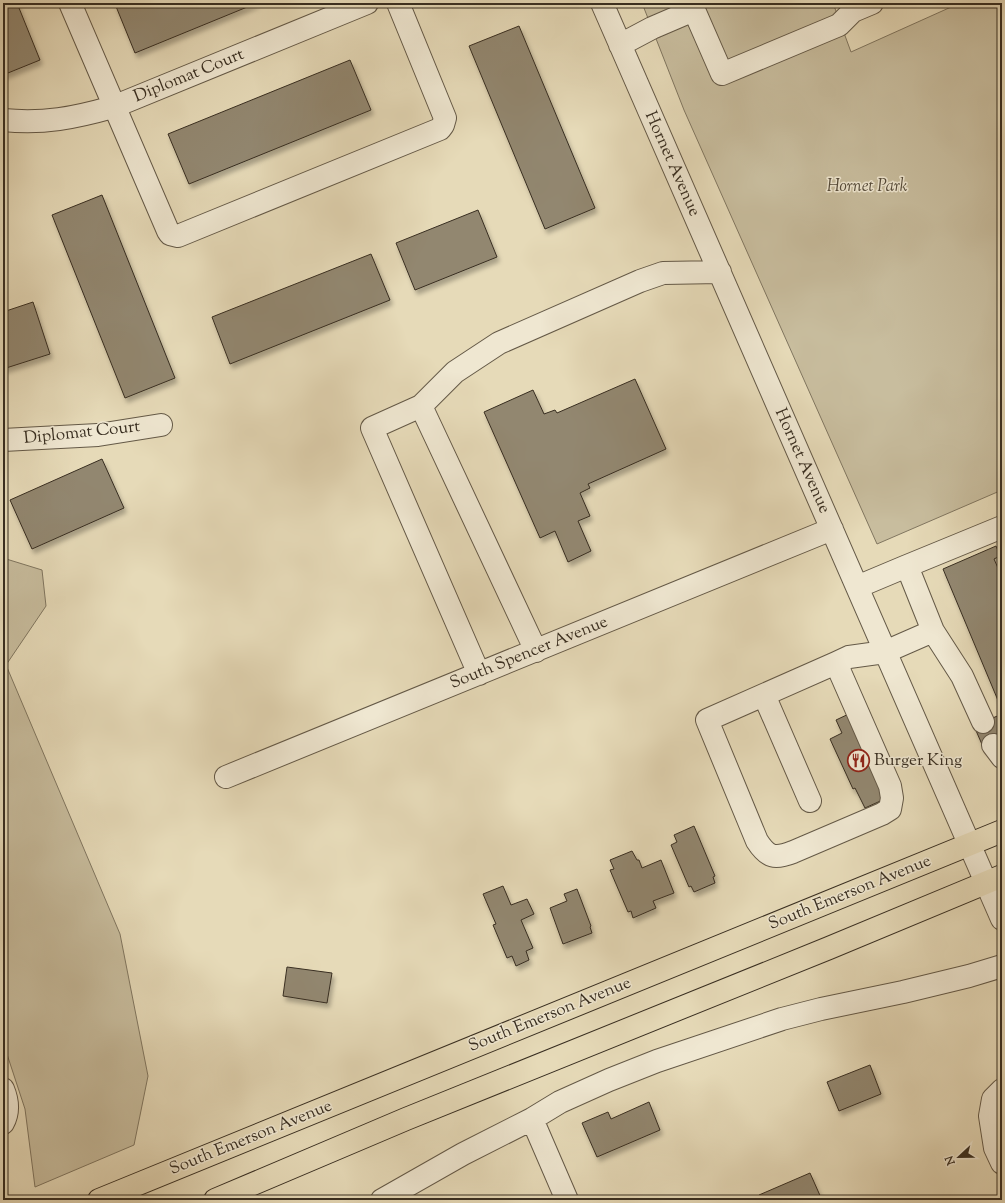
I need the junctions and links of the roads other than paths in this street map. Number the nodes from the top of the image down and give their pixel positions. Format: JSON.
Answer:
{"nodes":[{"id":1,"x":70,"y":3,"type":"edge"},
{"id":2,"x":368,"y":3,"type":"edge"},
{"id":3,"x":398,"y":3,"type":"edge"},
{"id":4,"x":602,"y":3,"type":"edge"},
{"id":5,"x":858,"y":6,"type":"edge"},
{"id":6,"x":692,"y":7,"type":"edge"},
{"id":7,"x":620,"y":45,"type":"junction"},
{"id":8,"x":113,"y":106,"type":"junction"},
{"id":9,"x":3,"y":120,"type":"edge"},
{"id":10,"x":720,"y":272,"type":"junction"},
{"id":11,"x":421,"y":406,"type":"junction"},
{"id":12,"x":161,"y":425,"type":"dead end"},
{"id":13,"x":3,"y":440,"type":"edge"},
{"id":14,"x":1002,"y":527,"type":"edge"},
{"id":15,"x":832,"y":529,"type":"junction"},
{"id":16,"x":907,"y":566,"type":"junction"},
{"id":17,"x":857,"y":587,"type":"junction"},
{"id":18,"x":933,"y":631,"type":"junction"},
{"id":19,"x":536,"y":651,"type":"junction"},
{"id":20,"x":886,"y":652,"type":"junction"},
{"id":21,"x":836,"y":663,"type":"junction"},
{"id":22,"x":479,"y":674,"type":"junction"},
{"id":23,"x":764,"y":694,"type":"junction"},
{"id":24,"x":983,"y":722,"type":"dead end"},
{"id":25,"x":226,"y":778,"type":"dead end"},
{"id":26,"x":810,"y":801,"type":"dead end"},
{"id":27,"x":1002,"y":831,"type":"edge"},
{"id":28,"x":970,"y":844,"type":"junction"},
{"id":29,"x":994,"y":879,"type":"edge"},
{"id":30,"x":1002,"y":919,"type":"edge"},
{"id":31,"x":1002,"y":966,"type":"edge"},
{"id":32,"x":3,"y":1089,"type":"edge"},
{"id":33,"x":1002,"y":1090,"type":"edge"},
{"id":34,"x":532,"y":1119,"type":"junction"},
{"id":35,"x":3,"y":1123,"type":"edge"},
{"id":36,"x":1002,"y":1163,"type":"edge"},
{"id":37,"x":99,"y":1200,"type":"edge"},
{"id":38,"x":215,"y":1200,"type":"edge"},
{"id":39,"x":382,"y":1200,"type":"edge"},
{"id":40,"x":567,"y":1200,"type":"edge"}],
"edges":[{"from":1,"to":8,"type":"street"},
{"from":2,"to":8,"type":"street","name":"Diplomat Court"},
{"from":3,"to":8,"type":"street"},
{"from":4,"to":7,"type":"street","name":"Hornet Avenue"},
{"from":5,"to":6,"type":"street"},
{"from":6,"to":7,"type":"street"},
{"from":7,"to":10,"type":"street","name":"Hornet Avenue"},
{"from":8,"to":9,"type":"street","name":"Diplomat Court"},
{"from":10,"to":11,"type":"street"},
{"from":10,"to":15,"type":"street","name":"Hornet Avenue"},
{"from":11,"to":19,"type":"street"},
{"from":11,"to":22,"type":"street"},
{"from":12,"to":13,"type":"street","name":"Diplomat Court"},
{"from":14,"to":16,"type":"street"},
{"from":15,"to":17,"type":"street","name":"Hornet Avenue"},
{"from":15,"to":19,"type":"street","name":"South Spencer Avenue"},
{"from":16,"to":17,"type":"street"},
{"from":16,"to":18,"type":"street"},
{"from":17,"to":20,"type":"street","name":"Hornet Avenue"},
{"from":18,"to":20,"type":"street"},
{"from":18,"to":24,"type":"street"},
{"from":19,"to":22,"type":"street","name":"South Spencer Avenue"},
{"from":20,"to":21,"type":"street"},
{"from":20,"to":28,"type":"street","name":"Hornet Avenue"},
{"from":21,"to":23,"type":"street"},
{"from":21,"to":23,"type":"street"},
{"from":22,"to":25,"type":"street","name":"South Spencer Avenue"},
{"from":23,"to":26,"type":"street"},
{"from":27,"to":28,"type":"main road","name":"South Emerson Avenue"},
{"from":28,"to":29,"type":"street","name":"Hornet Avenue"},
{"from":28,"to":37,"type":"main road","name":"South Emerson Avenue"},
{"from":29,"to":30,"type":"street","name":"Hornet Avenue"},
{"from":29,"to":38,"type":"main road"},
{"from":31,"to":34,"type":"street"},
{"from":32,"to":35,"type":"street"},
{"from":33,"to":36,"type":"street"},
{"from":34,"to":39,"type":"street"},
{"from":34,"to":40,"type":"street"}]}
